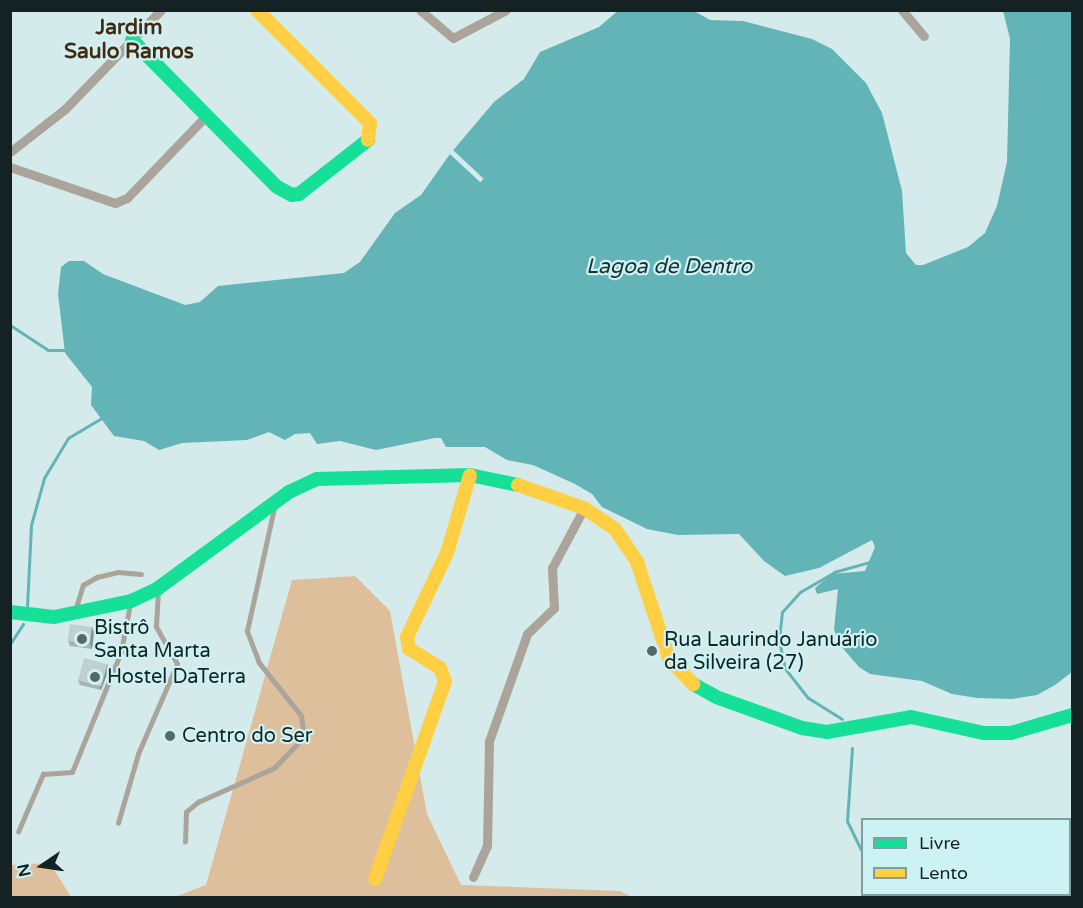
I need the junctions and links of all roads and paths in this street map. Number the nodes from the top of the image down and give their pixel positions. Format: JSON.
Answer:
{"nodes":[{"id":1,"x":161,"y":10,"type":"edge"},
{"id":2,"x":257,"y":10,"type":"edge"},
{"id":3,"x":420,"y":10,"type":"edge"},
{"id":4,"x":507,"y":10,"type":"edge"},
{"id":5,"x":902,"y":10,"type":"edge"},
{"id":6,"x":924,"y":36,"type":"dead end"},
{"id":7,"x":132,"y":40,"type":"junction"},
{"id":8,"x":207,"y":116,"type":"junction"},
{"id":9,"x":10,"y":152,"type":"edge"},
{"id":10,"x":10,"y":167,"type":"edge"},
{"id":11,"x":470,"y":475,"type":"junction"},
{"id":12,"x":275,"y":501,"type":"junction"},
{"id":13,"x":584,"y":508,"type":"junction"},
{"id":14,"x":141,"y":574,"type":"dead end"},
{"id":15,"x":157,"y":589,"type":"junction"},
{"id":16,"x":131,"y":601,"type":"junction"},
{"id":17,"x":10,"y":612,"type":"edge"},
{"id":18,"x":74,"y":615,"type":"junction"},
{"id":19,"x":1072,"y":715,"type":"edge"},
{"id":20,"x":118,"y":823,"type":"dead end"},
{"id":21,"x":18,"y":832,"type":"dead end"},
{"id":22,"x":185,"y":842,"type":"dead end"},
{"id":23,"x":473,"y":878,"type":"dead end"},
{"id":24,"x":375,"y":879,"type":"dead end"}],
"edges":[{"from":1,"to":7,"type":"street"},
{"from":2,"to":8,"type":"main road"},
{"from":3,"to":4,"type":"street"},
{"from":5,"to":6,"type":"street"},
{"from":7,"to":8,"type":"main road"},
{"from":7,"to":9,"type":"street"},
{"from":8,"to":10,"type":"street"},
{"from":11,"to":12,"type":"main road"},
{"from":11,"to":13,"type":"main road"},
{"from":11,"to":24,"type":"main road"},
{"from":12,"to":15,"type":"main road"},
{"from":12,"to":22,"type":"lane"},
{"from":13,"to":19,"type":"main road"},
{"from":13,"to":23,"type":"street"},
{"from":14,"to":18,"type":"lane"},
{"from":15,"to":16,"type":"main road"},
{"from":15,"to":20,"type":"lane"},
{"from":16,"to":18,"type":"main road"},
{"from":16,"to":21,"type":"lane"},
{"from":17,"to":18,"type":"main road"}]}
